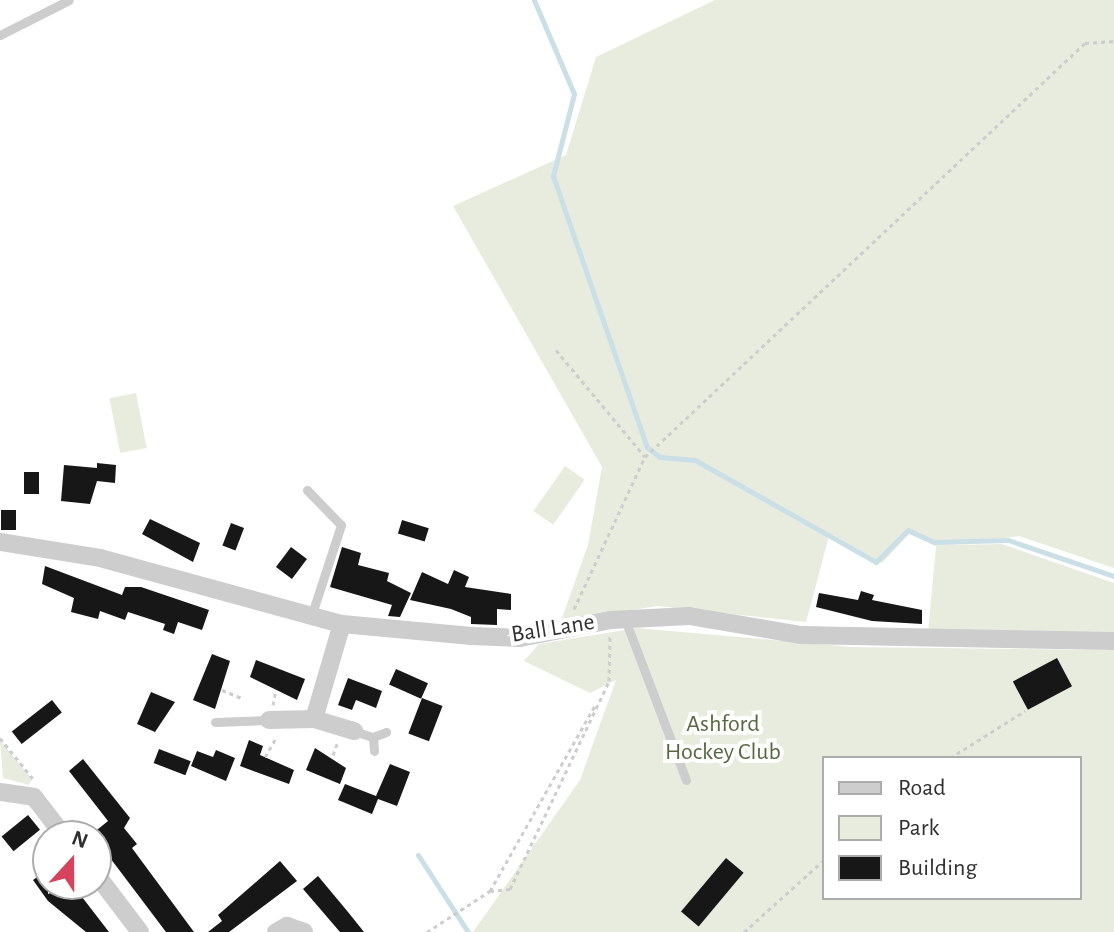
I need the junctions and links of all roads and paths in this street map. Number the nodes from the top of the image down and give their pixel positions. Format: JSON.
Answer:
{"nodes":[{"id":1,"x":69,"y":0,"type":"edge"},
{"id":2,"x":0,"y":35,"type":"edge"},
{"id":3,"x":1114,"y":41,"type":"edge"},
{"id":4,"x":556,"y":350,"type":"dead end"},
{"id":5,"x":646,"y":456,"type":"junction"},
{"id":6,"x":307,"y":490,"type":"dead end"},
{"id":7,"x":0,"y":542,"type":"edge"},
{"id":8,"x":311,"y":617,"type":"junction"},
{"id":9,"x":618,"y":621,"type":"junction"},
{"id":10,"x":342,"y":624,"type":"junction"},
{"id":11,"x":564,"y":631,"type":"junction"},
{"id":12,"x":1114,"y":641,"type":"edge"},
{"id":13,"x":222,"y":690,"type":"dead end"},
{"id":14,"x":242,"y":698,"type":"dead end"},
{"id":15,"x":601,"y":698,"type":"junction"},
{"id":16,"x":1025,"y":711,"type":"dead end"},
{"id":17,"x":314,"y":719,"type":"junction"},
{"id":18,"x":269,"y":720,"type":"joint"},
{"id":19,"x":215,"y":722,"type":"dead end"},
{"id":20,"x":354,"y":731,"type":"joint"},
{"id":21,"x":386,"y":732,"type":"dead end"},
{"id":22,"x":284,"y":735,"type":"dead end"},
{"id":23,"x":373,"y":737,"type":"junction"},
{"id":24,"x":0,"y":738,"type":"edge"},
{"id":25,"x":374,"y":751,"type":"dead end"},
{"id":26,"x":953,"y":756,"type":"edge"},
{"id":27,"x":265,"y":757,"type":"dead end"},
{"id":28,"x":686,"y":780,"type":"dead end"},
{"id":29,"x":1,"y":789,"type":"edge"},
{"id":30,"x":34,"y":797,"type":"junction"},
{"id":31,"x":52,"y":820,"type":"edge"},
{"id":32,"x":822,"y":862,"type":"edge"},
{"id":33,"x":490,"y":891,"type":"junction"},
{"id":34,"x":112,"y":895,"type":"edge"},
{"id":35,"x":140,"y":932,"type":"edge"},
{"id":36,"x":276,"y":932,"type":"edge"},
{"id":37,"x":304,"y":932,"type":"edge"},
{"id":38,"x":427,"y":932,"type":"edge"},
{"id":39,"x":744,"y":932,"type":"edge"}],
"edges":[{"from":1,"to":2,"type":"lane"},
{"from":3,"to":5,"type":"path"},
{"from":4,"to":5,"type":"path"},
{"from":5,"to":11,"type":"path"},
{"from":6,"to":8,"type":"lane"},
{"from":7,"to":8,"type":"street","name":"Ball Lane"},
{"from":8,"to":10,"type":"street","name":"Ball Lane"},
{"from":9,"to":11,"type":"street","name":"Ball Lane"},
{"from":9,"to":12,"type":"street","name":"Ball Lane"},
{"from":9,"to":15,"type":"path"},
{"from":9,"to":28,"type":"lane"},
{"from":10,"to":11,"type":"street","name":"Ball Lane"},
{"from":10,"to":17,"type":"street"},
{"from":13,"to":14,"type":"path"},
{"from":15,"to":33,"type":"path"},
{"from":15,"to":33,"type":"path"},
{"from":16,"to":26,"type":"path"},
{"from":17,"to":18,"type":"street"},
{"from":17,"to":20,"type":"street"},
{"from":18,"to":19,"type":"lane"},
{"from":20,"to":23,"type":"lane"},
{"from":21,"to":23,"type":"lane"},
{"from":22,"to":27,"type":"path"},
{"from":23,"to":25,"type":"lane"},
{"from":24,"to":30,"type":"path"},
{"from":29,"to":30,"type":"street"},
{"from":30,"to":31,"type":"street"},
{"from":32,"to":39,"type":"path"},
{"from":33,"to":38,"type":"path"},
{"from":34,"to":35,"type":"street"},
{"from":36,"to":37,"type":"street"}]}
